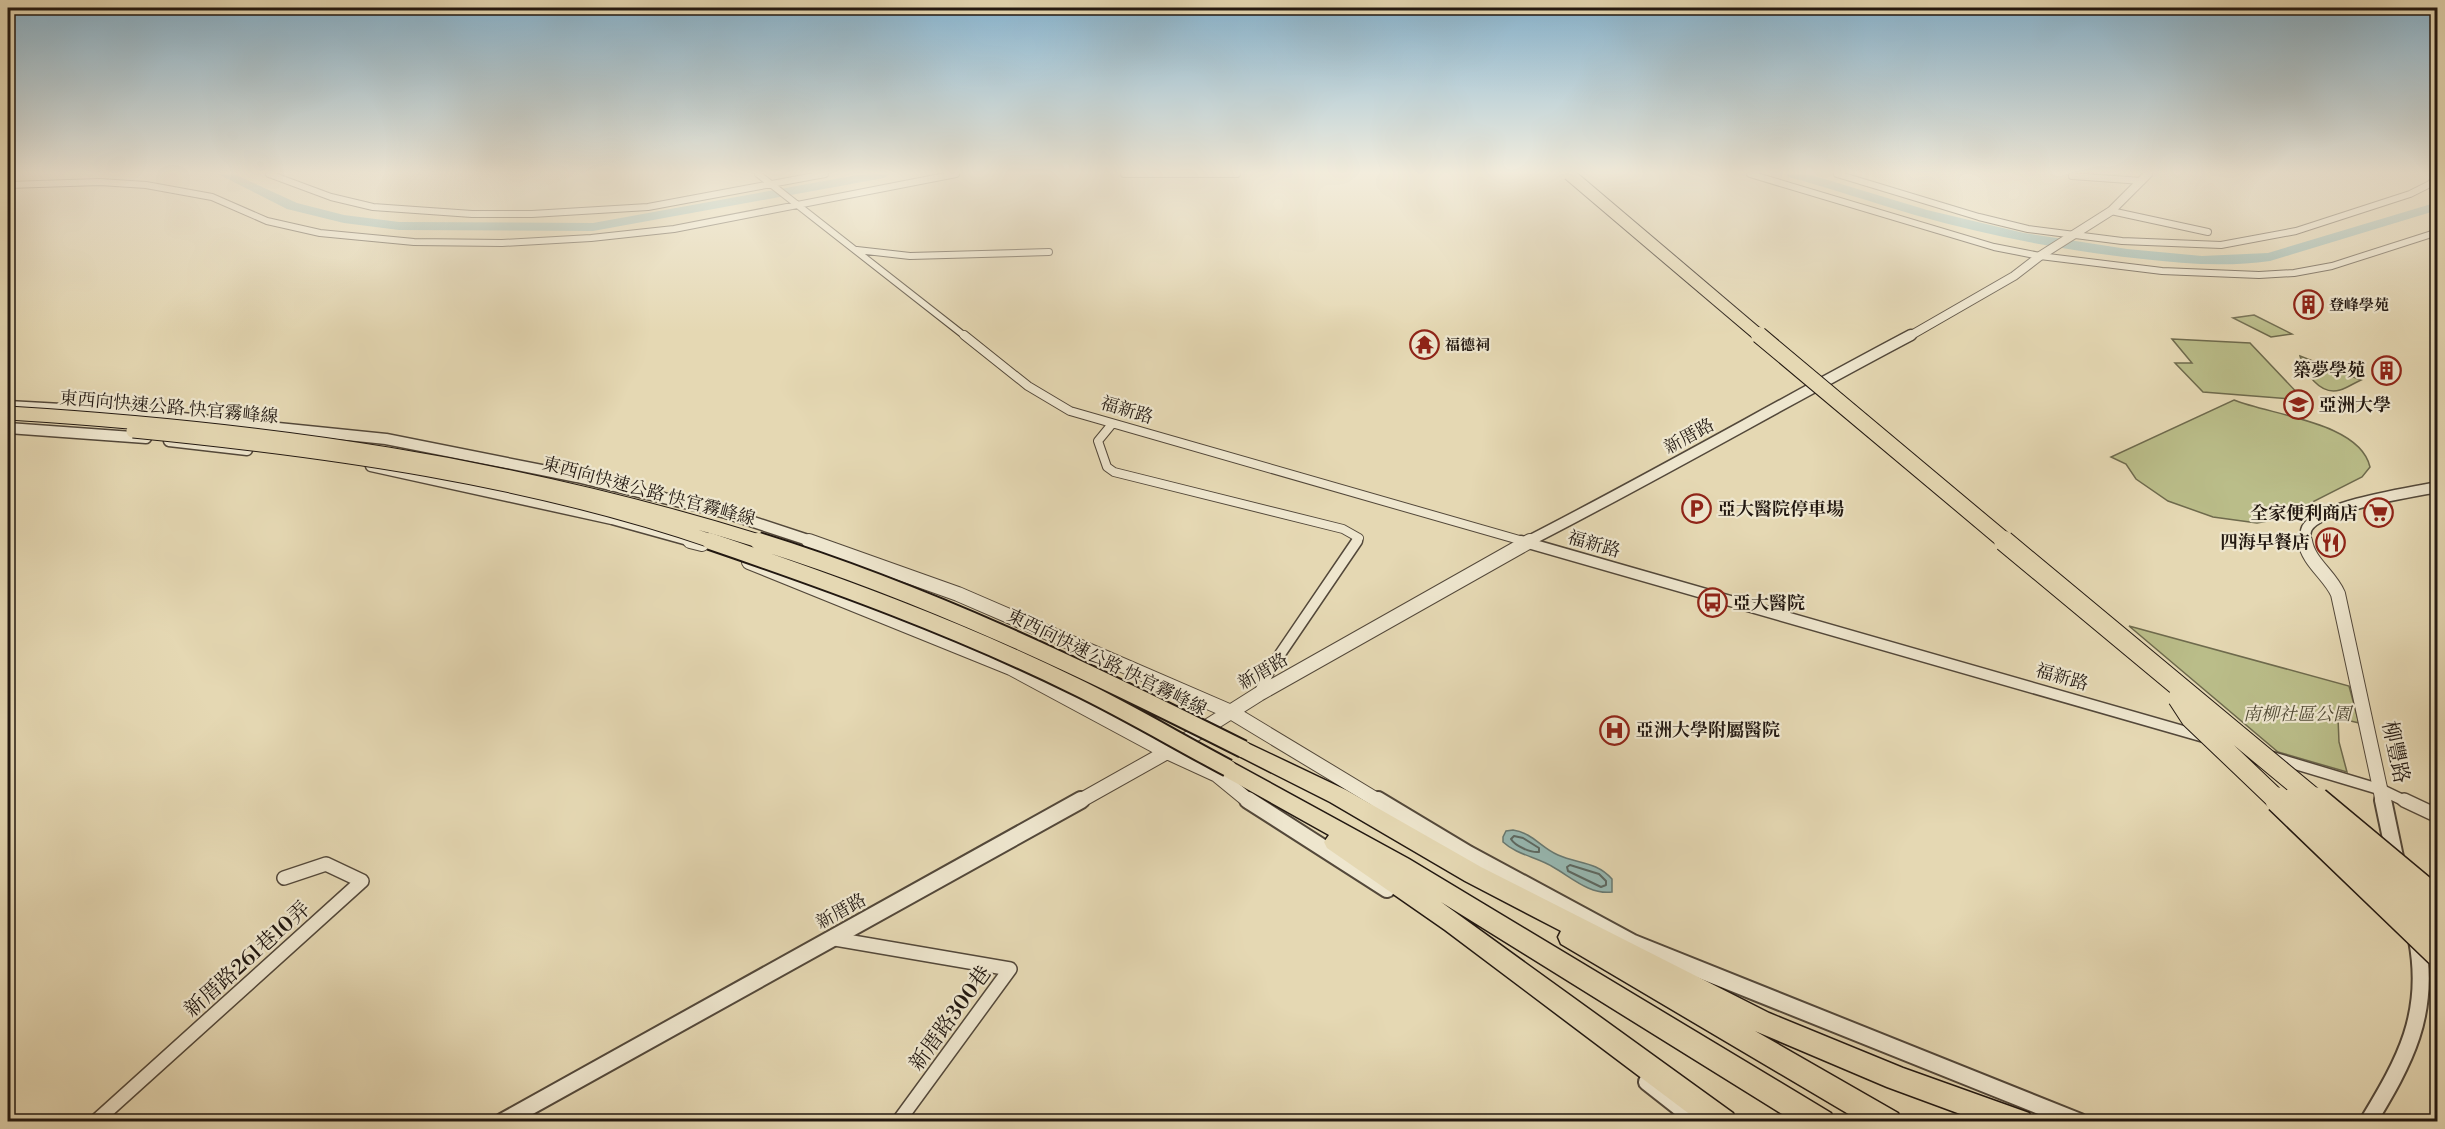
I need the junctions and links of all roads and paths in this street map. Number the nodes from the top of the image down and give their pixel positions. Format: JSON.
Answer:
{"nodes":[{"id":1,"x":293,"y":227,"type":"edge"},
{"id":2,"x":676,"y":227,"type":"edge"},
{"id":3,"x":826,"y":227,"type":"edge"},
{"id":4,"x":1623,"y":227,"type":"edge"},
{"id":5,"x":1631,"y":227,"type":"edge"},
{"id":6,"x":1925,"y":227,"type":"edge"},
{"id":7,"x":2018,"y":227,"type":"edge"},
{"id":8,"x":2087,"y":227,"type":"edge"},
{"id":9,"x":2183,"y":227,"type":"edge"},
{"id":10,"x":2309,"y":227,"type":"edge"},
{"id":11,"x":2208,"y":232,"type":"dead end"},
{"id":12,"x":2438,"y":232,"type":"edge"},
{"id":13,"x":2072,"y":236,"type":"junction"},
{"id":14,"x":857,"y":250,"type":"junction"},
{"id":15,"x":1049,"y":252,"type":"dead end"},
{"id":16,"x":2041,"y":255,"type":"junction"},
{"id":17,"x":8,"y":406,"type":"edge"},
{"id":18,"x":8,"y":413,"type":"edge"},
{"id":19,"x":8,"y":422,"type":"edge"},
{"id":20,"x":1112,"y":424,"type":"junction"},
{"id":21,"x":8,"y":428,"type":"edge"},
{"id":22,"x":2438,"y":487,"type":"edge"},
{"id":23,"x":1525,"y":543,"type":"junction"},
{"id":24,"x":1259,"y":694,"type":"junction"},
{"id":25,"x":2178,"y":698,"type":"junction"},
{"id":26,"x":1231,"y":712,"type":"junction"},
{"id":27,"x":1167,"y":752,"type":"junction"},
{"id":28,"x":1235,"y":759,"type":"junction"},
{"id":29,"x":2382,"y":790,"type":"junction"},
{"id":30,"x":2438,"y":816,"type":"edge"},
{"id":31,"x":2395,"y":859,"type":"junction"},
{"id":32,"x":284,"y":878,"type":"dead end"},
{"id":33,"x":2438,"y":893,"type":"edge"},
{"id":34,"x":2438,"y":901,"type":"edge"},
{"id":35,"x":2438,"y":925,"type":"edge"},
{"id":36,"x":830,"y":938,"type":"junction"},
{"id":37,"x":2438,"y":954,"type":"edge"},
{"id":38,"x":1897,"y":1078,"type":"junction"},
{"id":39,"x":95,"y":1122,"type":"edge"},
{"id":40,"x":502,"y":1122,"type":"edge"},
{"id":41,"x":898,"y":1122,"type":"edge"},
{"id":42,"x":1698,"y":1122,"type":"edge"},
{"id":43,"x":1723,"y":1122,"type":"edge"},
{"id":44,"x":1821,"y":1122,"type":"edge"},
{"id":45,"x":1888,"y":1122,"type":"edge"},
{"id":46,"x":1986,"y":1122,"type":"edge"},
{"id":47,"x":2019,"y":1122,"type":"edge"},
{"id":48,"x":2080,"y":1122,"type":"edge"},
{"id":49,"x":2368,"y":1122,"type":"edge"}],
"edges":[{"from":1,"to":2,"type":"street"},
{"from":3,"to":14,"type":"street","name":"福新路"},
{"from":4,"to":25,"type":"highway"},
{"from":5,"to":34,"type":"highway","bridge":true},
{"from":6,"to":16,"type":"street"},
{"from":7,"to":13,"type":"street"},
{"from":8,"to":13,"type":"street","name":"新厝路"},
{"from":9,"to":11,"type":"street"},
{"from":10,"to":13,"type":"street"},
{"from":12,"to":16,"type":"street"},
{"from":13,"to":16,"type":"street","name":"新厝路"},
{"from":14,"to":15,"type":"street"},
{"from":14,"to":20,"type":"street","name":"福新路"},
{"from":16,"to":23,"type":"street","name":"新厝路"},
{"from":17,"to":26,"type":"street"},
{"from":18,"to":28,"type":"highway","name":"東西向快速公路 快官霧峰線","bridge":true},
{"from":19,"to":28,"type":"highway","name":"東西向快速公路 快官霧峰線","bridge":true},
{"from":20,"to":23,"type":"street","name":"福新路"},
{"from":20,"to":24,"type":"street"},
{"from":21,"to":27,"type":"street"},
{"from":22,"to":29,"type":"street","name":"柳豐路"},
{"from":23,"to":24,"type":"street","name":"新厝路"},
{"from":23,"to":29,"type":"street","name":"福新路"},
{"from":24,"to":26,"type":"street","name":"新厝路"},
{"from":25,"to":35,"type":"highway","bridge":true},
{"from":25,"to":37,"type":"highway","bridge":true},
{"from":26,"to":27,"type":"street","name":"新厝路"},
{"from":26,"to":48,"type":"street"},
{"from":27,"to":36,"type":"street","name":"新厝路"},
{"from":27,"to":42,"type":"street"},
{"from":28,"to":38,"type":"highway"},
{"from":28,"to":43,"type":"highway"},
{"from":28,"to":44,"type":"highway"},
{"from":28,"to":45,"type":"highway"},
{"from":29,"to":30,"type":"street","name":"福新路"},
{"from":29,"to":31,"type":"street","name":"柳豐路"},
{"from":31,"to":33,"type":"street"},
{"from":31,"to":49,"type":"street","name":"柳豐路"},
{"from":32,"to":39,"type":"street","name":"新厝路261巷10弄"},
{"from":36,"to":40,"type":"street","name":"新厝路"},
{"from":36,"to":41,"type":"street","name":"新厝路300巷"},
{"from":38,"to":46,"type":"highway"},
{"from":38,"to":47,"type":"highway"}]}
